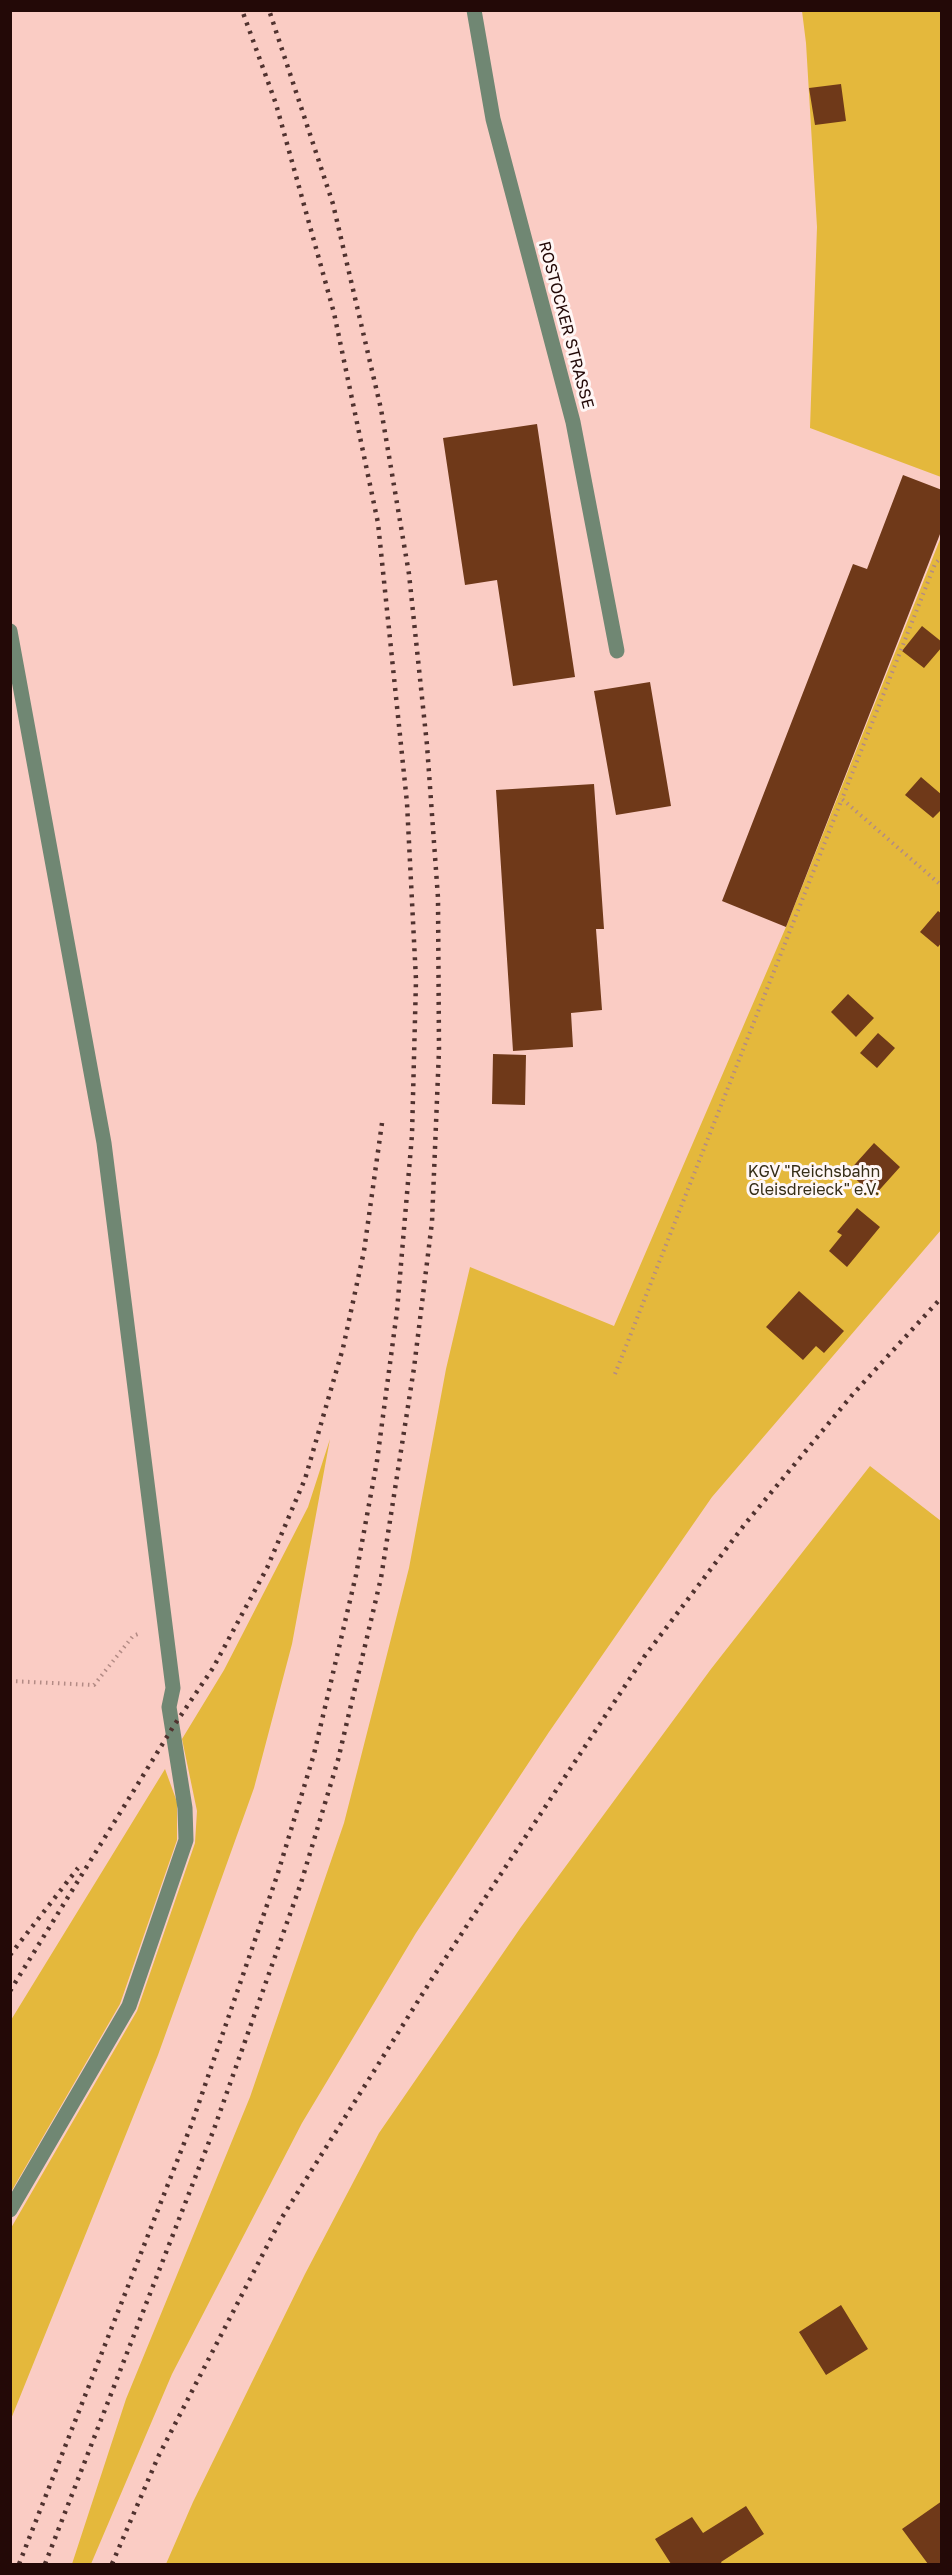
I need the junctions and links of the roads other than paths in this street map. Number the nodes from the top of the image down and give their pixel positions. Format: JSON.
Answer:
{"nodes":[{"id":1,"x":474,"y":10,"type":"edge"},
{"id":2,"x":10,"y":631,"type":"edge"},
{"id":3,"x":616,"y":651,"type":"dead end"},
{"id":4,"x":10,"y":2210,"type":"edge"}],
"edges":[{"from":1,"to":3,"type":"street","name":"ROSTOCKER STRASSE"},
{"from":2,"to":4,"type":"street"}]}
